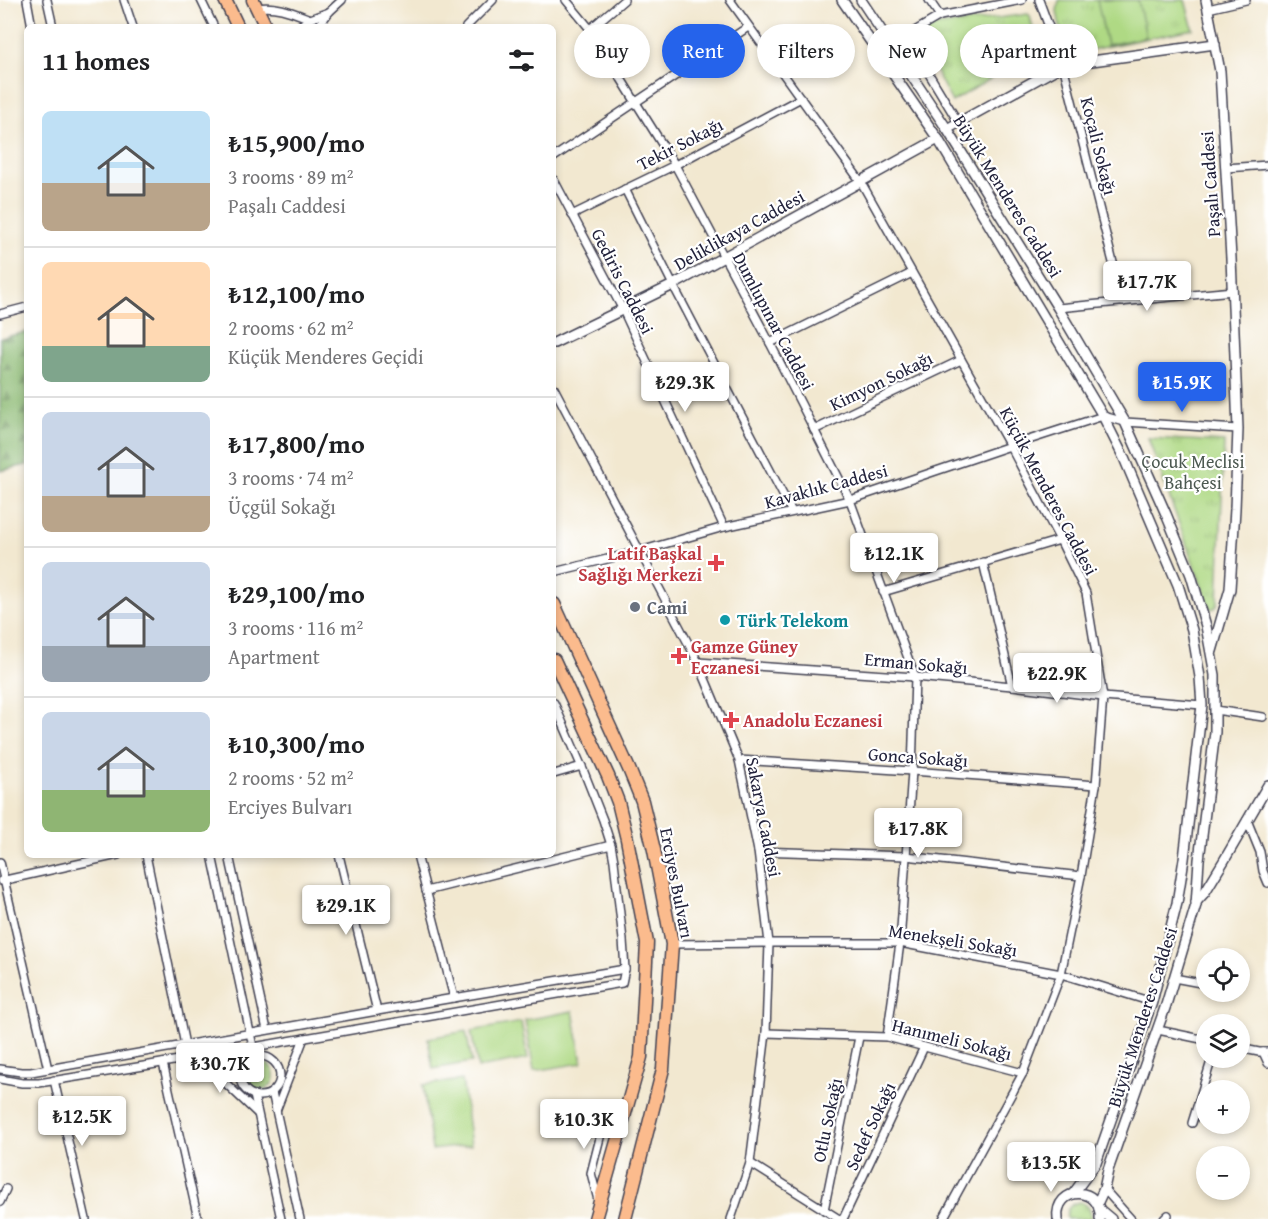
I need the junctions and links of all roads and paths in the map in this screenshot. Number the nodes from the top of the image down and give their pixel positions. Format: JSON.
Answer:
{"nodes":[{"id":1,"x":27,"y":0,"type":"edge"},
{"id":2,"x":47,"y":0,"type":"edge"},
{"id":3,"x":124,"y":0,"type":"edge"},
{"id":4,"x":201,"y":0,"type":"edge"},
{"id":5,"x":225,"y":0,"type":"edge"},
{"id":6,"x":342,"y":0,"type":"edge"},
{"id":7,"x":494,"y":0,"type":"edge"},
{"id":8,"x":566,"y":0,"type":"edge"},
{"id":9,"x":624,"y":0,"type":"edge"},
{"id":10,"x":730,"y":0,"type":"edge"},
{"id":11,"x":842,"y":0,"type":"edge"},
{"id":12,"x":861,"y":0,"type":"edge"},
{"id":13,"x":929,"y":0,"type":"edge"},
{"id":14,"x":1022,"y":0,"type":"edge"},
{"id":15,"x":1039,"y":0,"type":"edge"},
{"id":16,"x":1246,"y":0,"type":"edge"},
{"id":17,"x":255,"y":4,"type":"edge"},
{"id":18,"x":1207,"y":4,"type":"edge"},
{"id":19,"x":329,"y":12,"type":"junction"},
{"id":20,"x":940,"y":16,"type":"junction"},
{"id":21,"x":310,"y":19,"type":"junction"},
{"id":22,"x":32,"y":24,"type":"edge"},
{"id":23,"x":52,"y":24,"type":"edge"},
{"id":24,"x":132,"y":24,"type":"edge"},
{"id":25,"x":213,"y":24,"type":"edge"},
{"id":26,"x":237,"y":24,"type":"edge"},
{"id":27,"x":265,"y":24,"type":"edge"},
{"id":28,"x":302,"y":24,"type":"edge"},
{"id":29,"x":320,"y":24,"type":"edge"},
{"id":30,"x":469,"y":24,"type":"edge"},
{"id":31,"x":586,"y":24,"type":"edge"},
{"id":32,"x":596,"y":24,"type":"edge"},
{"id":33,"x":877,"y":24,"type":"edge"},
{"id":34,"x":926,"y":24,"type":"edge"},
{"id":35,"x":1048,"y":24,"type":"edge"},
{"id":36,"x":748,"y":27,"type":"junction"},
{"id":37,"x":1215,"y":44,"type":"junction"},
{"id":38,"x":1098,"y":60,"type":"edge"},
{"id":39,"x":621,"y":78,"type":"edge"},
{"id":40,"x":913,"y":78,"type":"edge"},
{"id":41,"x":931,"y":78,"type":"edge"},
{"id":42,"x":1039,"y":78,"type":"edge"},
{"id":43,"x":1066,"y":78,"type":"edge"},
{"id":44,"x":801,"y":98,"type":"junction"},
{"id":45,"x":636,"y":102,"type":"junction"},
{"id":46,"x":958,"y":122,"type":"junction"},
{"id":47,"x":947,"y":129,"type":"junction"},
{"id":48,"x":938,"y":139,"type":"junction"},
{"id":49,"x":556,"y":156,"type":"edge"},
{"id":50,"x":675,"y":165,"type":"junction"},
{"id":51,"x":1268,"y":165,"type":"edge"},
{"id":52,"x":1226,"y":168,"type":"junction"},
{"id":53,"x":861,"y":182,"type":"junction"},
{"id":54,"x":556,"y":184,"type":"edge"},
{"id":55,"x":625,"y":189,"type":"junction"},
{"id":56,"x":572,"y":215,"type":"junction"},
{"id":57,"x":723,"y":257,"type":"junction"},
{"id":58,"x":912,"y":273,"type":"junction"},
{"id":59,"x":673,"y":285,"type":"junction"},
{"id":60,"x":1233,"y":291,"type":"junction"},
{"id":61,"x":1123,"y":302,"type":"junction"},
{"id":62,"x":1058,"y":308,"type":"junction"},
{"id":63,"x":24,"y":309,"type":"edge"},
{"id":64,"x":623,"y":310,"type":"junction"},
{"id":65,"x":0,"y":314,"type":"edge"},
{"id":66,"x":556,"y":342,"type":"edge"},
{"id":67,"x":770,"y":343,"type":"junction"},
{"id":68,"x":961,"y":360,"type":"junction"},
{"id":69,"x":556,"y":392,"type":"edge"},
{"id":70,"x":1103,"y":416,"type":"junction"},
{"id":71,"x":1125,"y":422,"type":"junction"},
{"id":72,"x":1238,"y":429,"type":"junction"},
{"id":73,"x":814,"y":430,"type":"junction"},
{"id":74,"x":1010,"y":446,"type":"junction"},
{"id":75,"x":850,"y":500,"type":"junction"},
{"id":76,"x":792,"y":512,"type":"junction"},
{"id":77,"x":724,"y":527,"type":"junction"},
{"id":78,"x":1060,"y":540,"type":"junction"},
{"id":79,"x":640,"y":552,"type":"junction"},
{"id":80,"x":983,"y":562,"type":"junction"},
{"id":81,"x":556,"y":572,"type":"edge"},
{"id":82,"x":883,"y":592,"type":"junction"},
{"id":83,"x":556,"y":608,"type":"edge"},
{"id":84,"x":1211,"y":653,"type":"junction"},
{"id":85,"x":698,"y":662,"type":"junction"},
{"id":86,"x":556,"y":664,"type":"edge"},
{"id":87,"x":915,"y":677,"type":"junction"},
{"id":88,"x":1012,"y":686,"type":"junction"},
{"id":89,"x":1104,"y":697,"type":"junction"},
{"id":90,"x":1202,"y":705,"type":"junction"},
{"id":91,"x":556,"y":708,"type":"edge"},
{"id":92,"x":1215,"y":710,"type":"junction"},
{"id":93,"x":1263,"y":717,"type":"dead end"},
{"id":94,"x":739,"y":760,"type":"junction"},
{"id":95,"x":582,"y":766,"type":"junction"},
{"id":96,"x":912,"y":771,"type":"junction"},
{"id":97,"x":556,"y":773,"type":"edge"},
{"id":98,"x":1096,"y":785,"type":"junction"},
{"id":99,"x":1268,"y":785,"type":"edge"},
{"id":100,"x":1248,"y":820,"type":"junction"},
{"id":101,"x":610,"y":845,"type":"junction"},
{"id":102,"x":758,"y":851,"type":"junction"},
{"id":103,"x":1264,"y":852,"type":"edge"},
{"id":104,"x":906,"y":856,"type":"junction"},
{"id":105,"x":105,"y":858,"type":"edge"},
{"id":106,"x":148,"y":858,"type":"edge"},
{"id":107,"x":213,"y":858,"type":"edge"},
{"id":108,"x":231,"y":858,"type":"edge"},
{"id":109,"x":340,"y":858,"type":"edge"},
{"id":110,"x":418,"y":858,"type":"edge"},
{"id":111,"x":0,"y":862,"type":"edge"},
{"id":112,"x":1081,"y":876,"type":"junction"},
{"id":113,"x":2,"y":881,"type":"edge"},
{"id":114,"x":1268,"y":883,"type":"edge"},
{"id":115,"x":426,"y":891,"type":"junction"},
{"id":116,"x":1177,"y":900,"type":"junction"},
{"id":117,"x":1196,"y":903,"type":"junction"},
{"id":118,"x":769,"y":942,"type":"junction"},
{"id":119,"x":900,"y":943,"type":"junction"},
{"id":120,"x":672,"y":944,"type":"junction"},
{"id":121,"x":626,"y":969,"type":"junction"},
{"id":122,"x":1061,"y":974,"type":"junction"},
{"id":123,"x":1174,"y":978,"type":"junction"},
{"id":124,"x":1196,"y":982,"type":"edge"},
{"id":125,"x":454,"y":998,"type":"junction"},
{"id":126,"x":1152,"y":1002,"type":"junction"},
{"id":127,"x":377,"y":1011,"type":"junction"},
{"id":128,"x":267,"y":1030,"type":"junction"},
{"id":129,"x":1158,"y":1030,"type":"junction"},
{"id":130,"x":766,"y":1032,"type":"junction"},
{"id":131,"x":251,"y":1033,"type":"junction"},
{"id":132,"x":859,"y":1036,"type":"junction"},
{"id":133,"x":886,"y":1037,"type":"junction"},
{"id":134,"x":304,"y":1038,"type":"junction"},
{"id":135,"x":1196,"y":1038,"type":"edge"},
{"id":136,"x":185,"y":1045,"type":"junction"},
{"id":137,"x":254,"y":1047,"type":"junction"},
{"id":138,"x":924,"y":1047,"type":"junction"},
{"id":139,"x":1250,"y":1050,"type":"edge"},
{"id":140,"x":1265,"y":1052,"type":"edge"},
{"id":141,"x":255,"y":1056,"type":"junction"},
{"id":142,"x":198,"y":1057,"type":"junction"},
{"id":143,"x":163,"y":1063,"type":"junction"},
{"id":144,"x":1268,"y":1063,"type":"edge"},
{"id":145,"x":1209,"y":1068,"type":"edge"},
{"id":146,"x":0,"y":1069,"type":"edge"},
{"id":147,"x":48,"y":1069,"type":"junction"},
{"id":148,"x":1023,"y":1073,"type":"junction"},
{"id":149,"x":0,"y":1079,"type":"edge"},
{"id":150,"x":54,"y":1080,"type":"junction"},
{"id":151,"x":272,"y":1092,"type":"junction"},
{"id":152,"x":254,"y":1095,"type":"junction"},
{"id":153,"x":276,"y":1111,"type":"junction"},
{"id":154,"x":258,"y":1114,"type":"junction"},
{"id":155,"x":625,"y":1115,"type":"junction"},
{"id":156,"x":1192,"y":1123,"type":"dead end"},
{"id":157,"x":750,"y":1163,"type":"junction"},
{"id":158,"x":6,"y":1189,"type":"dead end"},
{"id":159,"x":1104,"y":1190,"type":"junction"},
{"id":160,"x":1073,"y":1194,"type":"junction"},
{"id":161,"x":0,"y":1202,"type":"edge"},
{"id":162,"x":599,"y":1206,"type":"junction"},
{"id":163,"x":824,"y":1209,"type":"junction"},
{"id":164,"x":1099,"y":1211,"type":"edge"},
{"id":165,"x":1056,"y":1218,"type":"edge"},
{"id":166,"x":86,"y":1219,"type":"edge"},
{"id":167,"x":198,"y":1219,"type":"edge"},
{"id":168,"x":281,"y":1219,"type":"edge"},
{"id":169,"x":300,"y":1219,"type":"edge"},
{"id":170,"x":596,"y":1219,"type":"edge"},
{"id":171,"x":625,"y":1219,"type":"edge"},
{"id":172,"x":731,"y":1219,"type":"edge"},
{"id":173,"x":841,"y":1219,"type":"edge"},
{"id":174,"x":943,"y":1219,"type":"edge"},
{"id":175,"x":1111,"y":1219,"type":"edge"},
{"id":176,"x":1131,"y":1219,"type":"edge"}],
"edges":[{"from":1,"to":22,"type":"street"},
{"from":2,"to":23,"type":"street"},
{"from":3,"to":24,"type":"street"},
{"from":4,"to":25,"type":"street"},
{"from":5,"to":26,"type":"highway"},
{"from":6,"to":19,"type":"street"},
{"from":7,"to":30,"type":"street"},
{"from":8,"to":31,"type":"street","name":"Dumlupınar Caddesi"},
{"from":9,"to":32,"type":"street"},
{"from":10,"to":36,"type":"street","name":"Küçük Menderes Caddesi"},
{"from":11,"to":48,"type":"street","name":"Büyük Menderes Caddesi"},
{"from":12,"to":33,"type":"street","name":"Büyük Menderes Caddesi"},
{"from":13,"to":20,"type":"street"},
{"from":14,"to":20,"type":"street"},
{"from":15,"to":35,"type":"street","name":"Koçali Sokağı"},
{"from":16,"to":18,"type":"street"},
{"from":17,"to":21,"type":"street"},
{"from":17,"to":27,"type":"highway"},
{"from":18,"to":37,"type":"street","name":"Paşalı Caddesi"},
{"from":19,"to":21,"type":"street"},
{"from":19,"to":29,"type":"street"},
{"from":20,"to":34,"type":"street"},
{"from":21,"to":28,"type":"street"},
{"from":36,"to":44,"type":"street","name":"Küçük Menderes Caddesi"},
{"from":36,"to":45,"type":"street"},
{"from":37,"to":38,"type":"street"},
{"from":37,"to":52,"type":"street","name":"Paşalı Caddesi"},
{"from":39,"to":45,"type":"street","name":"Dumlupınar Caddesi"},
{"from":40,"to":47,"type":"street","name":"Büyük Menderes Caddesi"},
{"from":41,"to":46,"type":"street"},
{"from":42,"to":46,"type":"street"},
{"from":43,"to":61,"type":"street","name":"Koçali Sokağı"},
{"from":44,"to":50,"type":"street","name":"Tekir Sokağı"},
{"from":44,"to":53,"type":"street","name":"Küçük Menderes Caddesi"},
{"from":45,"to":49,"type":"street"},
{"from":45,"to":50,"type":"street","name":"Dumlupınar Caddesi"},
{"from":46,"to":47,"type":"street"},
{"from":47,"to":62,"type":"street","name":"Büyük Menderes Caddesi"},
{"from":48,"to":53,"type":"street","name":"Deliklikaya Caddesi"},
{"from":48,"to":70,"type":"street","name":"Büyük Menderes Caddesi"},
{"from":50,"to":55,"type":"street","name":"Tekir Sokağı"},
{"from":50,"to":57,"type":"street","name":"Dumlupınar Caddesi"},
{"from":51,"to":52,"type":"street"},
{"from":52,"to":60,"type":"street","name":"Paşalı Caddesi"},
{"from":53,"to":57,"type":"street","name":"Deliklikaya Caddesi"},
{"from":53,"to":58,"type":"street","name":"Küçük Menderes Caddesi"},
{"from":54,"to":56,"type":"street","name":"Gediris Caddesi"},
{"from":55,"to":56,"type":"street","name":"Tekir Sokağı"},
{"from":55,"to":59,"type":"street"},
{"from":56,"to":64,"type":"street","name":"Gediris Caddesi"},
{"from":57,"to":59,"type":"street","name":"Deliklikaya Caddesi"},
{"from":57,"to":67,"type":"street","name":"Dumlupınar Caddesi"},
{"from":58,"to":67,"type":"street"},
{"from":58,"to":68,"type":"street","name":"Küçük Menderes Caddesi"},
{"from":59,"to":64,"type":"street","name":"Deliklikaya Caddesi"},
{"from":59,"to":76,"type":"street"},
{"from":60,"to":61,"type":"street"},
{"from":60,"to":72,"type":"street","name":"Paşalı Caddesi"},
{"from":61,"to":62,"type":"street"},
{"from":62,"to":71,"type":"street","name":"Büyük Menderes Caddesi"},
{"from":63,"to":65,"type":"street"},
{"from":64,"to":66,"type":"street","name":"Deliklikaya Caddesi"},
{"from":64,"to":77,"type":"street","name":"Gediris Caddesi"},
{"from":67,"to":73,"type":"street","name":"Dumlupınar Caddesi"},
{"from":68,"to":73,"type":"street","name":"Kimyon Sokağı"},
{"from":68,"to":74,"type":"street","name":"Küçük Menderes Caddesi"},
{"from":69,"to":79,"type":"street","name":"Sakarya Caddesi"},
{"from":70,"to":71,"type":"street"},
{"from":70,"to":74,"type":"street","name":"Kavaklık Caddesi"},
{"from":70,"to":90,"type":"street","name":"Büyük Menderes Caddesi"},
{"from":71,"to":72,"type":"street"},
{"from":71,"to":84,"type":"street","name":"Büyük Menderes Caddesi"},
{"from":72,"to":84,"type":"street","name":"Paşalı Caddesi"},
{"from":73,"to":75,"type":"street","name":"Dumlupınar Caddesi"},
{"from":74,"to":75,"type":"street","name":"Kavaklık Caddesi"},
{"from":74,"to":78,"type":"street","name":"Küçük Menderes Caddesi"},
{"from":75,"to":76,"type":"street","name":"Kavaklık Caddesi"},
{"from":75,"to":82,"type":"street","name":"Dumlupınar Caddesi"},
{"from":76,"to":77,"type":"street","name":"Kavaklık Caddesi"},
{"from":77,"to":79,"type":"street","name":"Kavaklık Caddesi"},
{"from":78,"to":80,"type":"street"},
{"from":78,"to":89,"type":"street","name":"Küçük Menderes Caddesi"},
{"from":79,"to":81,"type":"street","name":"Kavaklık Caddesi"},
{"from":79,"to":85,"type":"street","name":"Sakarya Caddesi"},
{"from":80,"to":82,"type":"street"},
{"from":80,"to":88,"type":"street"},
{"from":82,"to":87,"type":"street","name":"Dumlupınar Caddesi"},
{"from":83,"to":120,"type":"highway","name":"Erciyes Bulvarı"},
{"from":84,"to":92,"type":"street","name":"Büyük Menderes Caddesi"},
{"from":85,"to":87,"type":"street","name":"Erman Sokağı"},
{"from":85,"to":94,"type":"street","name":"Sakarya Caddesi"},
{"from":86,"to":155,"type":"highway"},
{"from":87,"to":88,"type":"street","name":"Erman Sokağı"},
{"from":87,"to":96,"type":"street"},
{"from":88,"to":89,"type":"street","name":"Erman Sokağı"},
{"from":89,"to":90,"type":"street","name":"Erman Sokağı"},
{"from":89,"to":98,"type":"street","name":"Küçük Menderes Caddesi"},
{"from":90,"to":116,"type":"street","name":"Büyük Menderes Caddesi"},
{"from":91,"to":95,"type":"street"},
{"from":92,"to":93,"type":"street"},
{"from":92,"to":117,"type":"street","name":"Büyük Menderes Caddesi"},
{"from":94,"to":96,"type":"street","name":"Gonca Sokağı"},
{"from":94,"to":102,"type":"street","name":"Sakarya Caddesi"},
{"from":95,"to":97,"type":"street"},
{"from":95,"to":101,"type":"street"},
{"from":96,"to":98,"type":"street","name":"Gonca Sokağı"},
{"from":96,"to":104,"type":"street"},
{"from":98,"to":112,"type":"street","name":"Küçük Menderes Caddesi"},
{"from":99,"to":100,"type":"street"},
{"from":100,"to":103,"type":"street"},
{"from":100,"to":117,"type":"street"},
{"from":101,"to":115,"type":"street"},
{"from":101,"to":121,"type":"street"},
{"from":102,"to":104,"type":"street"},
{"from":102,"to":118,"type":"street","name":"Sakarya Caddesi"},
{"from":103,"to":114,"type":"street"},
{"from":104,"to":112,"type":"street"},
{"from":104,"to":119,"type":"street"},
{"from":105,"to":113,"type":"street"},
{"from":106,"to":136,"type":"street"},
{"from":107,"to":131,"type":"street"},
{"from":108,"to":128,"type":"street"},
{"from":109,"to":127,"type":"street"},
{"from":110,"to":115,"type":"street"},
{"from":111,"to":113,"type":"street"},
{"from":112,"to":122,"type":"street","name":"Küçük Menderes Caddesi"},
{"from":113,"to":147,"type":"street"},
{"from":115,"to":125,"type":"street"},
{"from":116,"to":117,"type":"street"},
{"from":116,"to":117,"type":"street"},
{"from":116,"to":126,"type":"street","name":"Büyük Menderes Caddesi"},
{"from":117,"to":123,"type":"street","name":"Büyük Menderes Caddesi"},
{"from":118,"to":119,"type":"street","name":"Menekşeli Sokağı"},
{"from":118,"to":120,"type":"street","name":"Menekşeli Sokağı"},
{"from":118,"to":130,"type":"street","name":"Sakarya Caddesi"},
{"from":119,"to":122,"type":"street","name":"Menekşeli Sokağı"},
{"from":119,"to":133,"type":"street"},
{"from":120,"to":171,"type":"highway","name":"Erciyes Bulvarı"},
{"from":121,"to":125,"type":"street"},
{"from":121,"to":134,"type":"street"},
{"from":122,"to":126,"type":"street","name":"Menekşeli Sokağı"},
{"from":122,"to":148,"type":"street","name":"Küçük Menderes Caddesi"},
{"from":123,"to":124,"type":"street"},
{"from":123,"to":129,"type":"street","name":"Büyük Menderes Caddesi"},
{"from":125,"to":127,"type":"street"},
{"from":126,"to":160,"type":"street","name":"Büyük Menderes Caddesi"},
{"from":127,"to":128,"type":"street"},
{"from":128,"to":131,"type":"street"},
{"from":129,"to":135,"type":"street"},
{"from":129,"to":159,"type":"street","name":"Büyük Menderes Caddesi"},
{"from":130,"to":132,"type":"street","name":"Hanımeli Sokağı"},
{"from":130,"to":157,"type":"street","name":"Sakarya Caddesi"},
{"from":131,"to":136,"type":"street"},
{"from":131,"to":137,"type":"street"},
{"from":132,"to":133,"type":"street","name":"Hanımeli Sokağı"},
{"from":132,"to":163,"type":"street","name":"Otlu Sokağı"},
{"from":133,"to":138,"type":"street","name":"Hanımeli Sokağı"},
{"from":134,"to":137,"type":"street"},
{"from":134,"to":153,"type":"street"},
{"from":136,"to":147,"type":"street"},
{"from":137,"to":141,"type":"street"},
{"from":137,"to":142,"type":"street"},
{"from":138,"to":148,"type":"street","name":"Hanımeli Sokağı"},
{"from":138,"to":173,"type":"street","name":"Sedef Sokağı"},
{"from":139,"to":140,"type":"street"},
{"from":140,"to":144,"type":"street"},
{"from":141,"to":151,"type":"street"},
{"from":141,"to":152,"type":"street"},
{"from":142,"to":143,"type":"street"},
{"from":142,"to":154,"type":"street"},
{"from":143,"to":150,"type":"street"},
{"from":143,"to":167,"type":"street"},
{"from":145,"to":156,"type":"street"},
{"from":146,"to":147,"type":"street"},
{"from":148,"to":174,"type":"street","name":"Küçük Menderes Caddesi"},
{"from":149,"to":150,"type":"street"},
{"from":150,"to":166,"type":"street"},
{"from":151,"to":152,"type":"street"},
{"from":151,"to":153,"type":"street"},
{"from":152,"to":154,"type":"street"},
{"from":153,"to":169,"type":"street"},
{"from":154,"to":168,"type":"street"},
{"from":155,"to":162,"type":"highway"},
{"from":155,"to":162,"type":"street"},
{"from":157,"to":163,"type":"street"},
{"from":157,"to":172,"type":"street","name":"Sakarya Caddesi"},
{"from":158,"to":161,"type":"street"},
{"from":159,"to":164,"type":"street","name":"Büyük Menderes Caddesi"},
{"from":159,"to":176,"type":"street"},
{"from":160,"to":164,"type":"street"},
{"from":160,"to":165,"type":"street","name":"Büyük Menderes Caddesi"},
{"from":162,"to":170,"type":"highway"},
{"from":163,"to":173,"type":"street"},
{"from":164,"to":175,"type":"street"}]}
